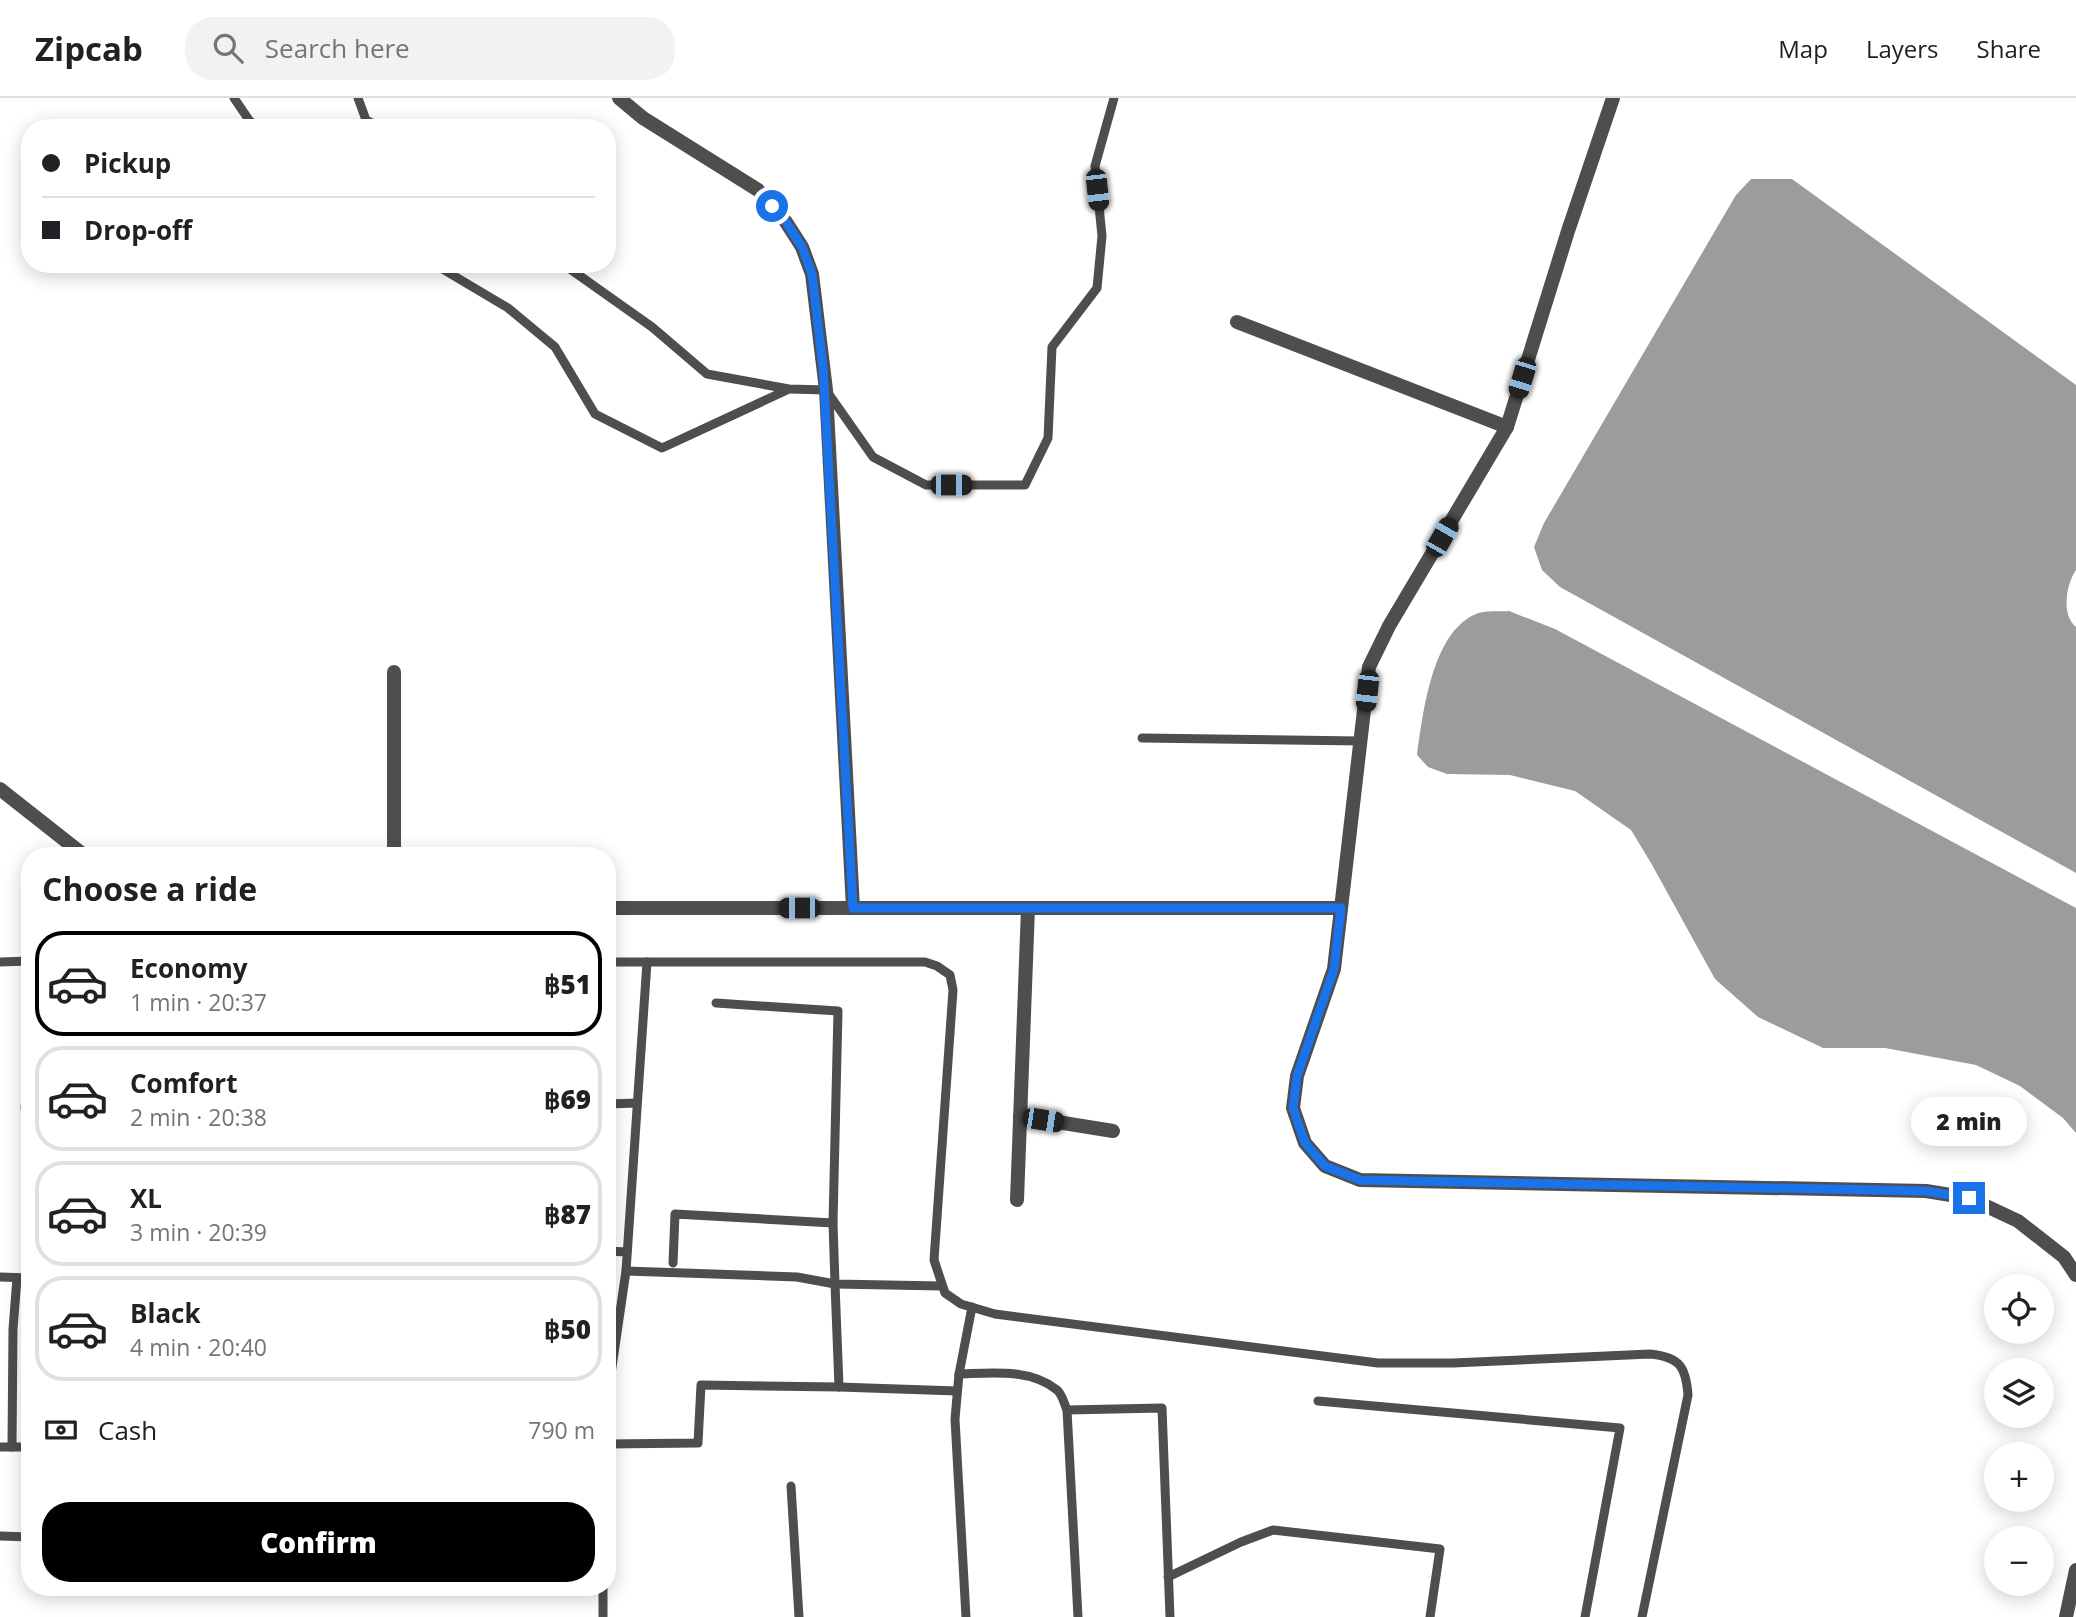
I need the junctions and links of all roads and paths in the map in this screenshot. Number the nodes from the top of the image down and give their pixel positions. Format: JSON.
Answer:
{"nodes":[{"id":1,"x":234,"y":98,"type":"edge"},
{"id":2,"x":358,"y":98,"type":"edge"},
{"id":3,"x":619,"y":98,"type":"edge"},
{"id":4,"x":1114,"y":98,"type":"edge"},
{"id":5,"x":1613,"y":98,"type":"edge"},
{"id":6,"x":248,"y":119,"type":"edge"},
{"id":7,"x":366,"y":119,"type":"edge"},
{"id":8,"x":449,"y":273,"type":"edge"},
{"id":9,"x":576,"y":273,"type":"edge"},
{"id":10,"x":1237,"y":322,"type":"dead end"},
{"id":11,"x":789,"y":389,"type":"junction"},
{"id":12,"x":826,"y":390,"type":"junction"},
{"id":13,"x":1507,"y":427,"type":"junction"},
{"id":14,"x":394,"y":672,"type":"dead end"},
{"id":15,"x":1142,"y":737,"type":"dead end"},
{"id":16,"x":1361,"y":741,"type":"junction"},
{"id":17,"x":0,"y":789,"type":"edge"},
{"id":18,"x":74,"y":847,"type":"edge"},
{"id":19,"x":394,"y":847,"type":"edge"},
{"id":20,"x":616,"y":908,"type":"edge"},
{"id":21,"x":853,"y":908,"type":"junction"},
{"id":22,"x":1028,"y":908,"type":"junction"},
{"id":23,"x":1341,"y":908,"type":"junction"},
{"id":24,"x":21,"y":961,"type":"edge"},
{"id":25,"x":0,"y":962,"type":"edge"},
{"id":26,"x":616,"y":962,"type":"edge"},
{"id":27,"x":647,"y":962,"type":"junction"},
{"id":28,"x":716,"y":1003,"type":"dead end"},
{"id":29,"x":637,"y":1103,"type":"junction"},
{"id":30,"x":616,"y":1104,"type":"edge"},
{"id":31,"x":1020,"y":1116,"type":"junction"},
{"id":32,"x":1113,"y":1131,"type":"dead end"},
{"id":33,"x":1017,"y":1200,"type":"dead end"},
{"id":34,"x":833,"y":1223,"type":"junction"},
{"id":35,"x":616,"y":1251,"type":"edge"},
{"id":36,"x":627,"y":1252,"type":"junction"},
{"id":37,"x":673,"y":1263,"type":"dead end"},
{"id":38,"x":625,"y":1271,"type":"junction"},
{"id":39,"x":2076,"y":1275,"type":"edge"},
{"id":40,"x":0,"y":1278,"type":"edge"},
{"id":41,"x":17,"y":1278,"type":"junction"},
{"id":42,"x":21,"y":1278,"type":"edge"},
{"id":43,"x":835,"y":1284,"type":"junction"},
{"id":44,"x":943,"y":1286,"type":"junction"},
{"id":45,"x":972,"y":1307,"type":"junction"},
{"id":46,"x":616,"y":1336,"type":"edge"},
{"id":47,"x":959,"y":1374,"type":"junction"},
{"id":48,"x":839,"y":1387,"type":"junction"},
{"id":49,"x":957,"y":1391,"type":"junction"},
{"id":50,"x":1318,"y":1401,"type":"dead end"},
{"id":51,"x":1067,"y":1410,"type":"junction"},
{"id":52,"x":616,"y":1444,"type":"edge"},
{"id":53,"x":0,"y":1447,"type":"edge"},
{"id":54,"x":12,"y":1447,"type":"junction"},
{"id":55,"x":21,"y":1447,"type":"edge"},
{"id":56,"x":790,"y":1486,"type":"dead end"},
{"id":57,"x":0,"y":1536,"type":"edge"},
{"id":58,"x":21,"y":1537,"type":"edge"},
{"id":59,"x":2076,"y":1570,"type":"edge"},
{"id":60,"x":1168,"y":1577,"type":"junction"},
{"id":61,"x":603,"y":1596,"type":"edge"},
{"id":62,"x":603,"y":1617,"type":"edge"},
{"id":63,"x":799,"y":1617,"type":"edge"},
{"id":64,"x":966,"y":1617,"type":"edge"},
{"id":65,"x":1078,"y":1617,"type":"edge"},
{"id":66,"x":1170,"y":1617,"type":"edge"},
{"id":67,"x":1430,"y":1617,"type":"edge"},
{"id":68,"x":1585,"y":1617,"type":"edge"},
{"id":69,"x":1642,"y":1617,"type":"edge"},
{"id":70,"x":2066,"y":1617,"type":"edge"}],
"edges":[{"from":1,"to":6,"type":"lane"},
{"from":2,"to":7,"type":"lane"},
{"from":3,"to":12,"type":"street"},
{"from":4,"to":12,"type":"lane"},
{"from":5,"to":13,"type":"street"},
{"from":8,"to":11,"type":"lane"},
{"from":9,"to":11,"type":"lane"},
{"from":10,"to":13,"type":"street"},
{"from":11,"to":12,"type":"lane"},
{"from":12,"to":21,"type":"street"},
{"from":13,"to":16,"type":"street"},
{"from":14,"to":19,"type":"street"},
{"from":15,"to":16,"type":"lane"},
{"from":16,"to":23,"type":"street"},
{"from":17,"to":18,"type":"street"},
{"from":20,"to":21,"type":"street"},
{"from":21,"to":22,"type":"street"},
{"from":22,"to":23,"type":"street"},
{"from":22,"to":31,"type":"street"},
{"from":23,"to":39,"type":"street"},
{"from":24,"to":25,"type":"lane"},
{"from":26,"to":27,"type":"lane"},
{"from":27,"to":29,"type":"lane"},
{"from":27,"to":44,"type":"lane"},
{"from":28,"to":34,"type":"lane"},
{"from":29,"to":30,"type":"lane"},
{"from":29,"to":36,"type":"lane"},
{"from":31,"to":32,"type":"street"},
{"from":31,"to":33,"type":"street"},
{"from":34,"to":37,"type":"lane"},
{"from":34,"to":43,"type":"lane"},
{"from":35,"to":36,"type":"lane"},
{"from":36,"to":38,"type":"lane"},
{"from":38,"to":43,"type":"lane"},
{"from":38,"to":46,"type":"lane"},
{"from":40,"to":41,"type":"lane"},
{"from":41,"to":42,"type":"lane"},
{"from":41,"to":54,"type":"lane"},
{"from":43,"to":44,"type":"lane"},
{"from":43,"to":48,"type":"lane"},
{"from":44,"to":45,"type":"lane"},
{"from":45,"to":47,"type":"lane"},
{"from":45,"to":69,"type":"lane"},
{"from":47,"to":49,"type":"lane"},
{"from":47,"to":51,"type":"lane"},
{"from":48,"to":49,"type":"lane"},
{"from":48,"to":52,"type":"lane"},
{"from":49,"to":64,"type":"lane"},
{"from":50,"to":68,"type":"lane"},
{"from":51,"to":60,"type":"lane"},
{"from":51,"to":65,"type":"lane"},
{"from":53,"to":54,"type":"lane"},
{"from":54,"to":55,"type":"lane"},
{"from":56,"to":63,"type":"lane"},
{"from":57,"to":58,"type":"lane"},
{"from":59,"to":70,"type":"street"},
{"from":60,"to":66,"type":"lane"},
{"from":60,"to":67,"type":"lane"},
{"from":61,"to":62,"type":"lane"}]}
